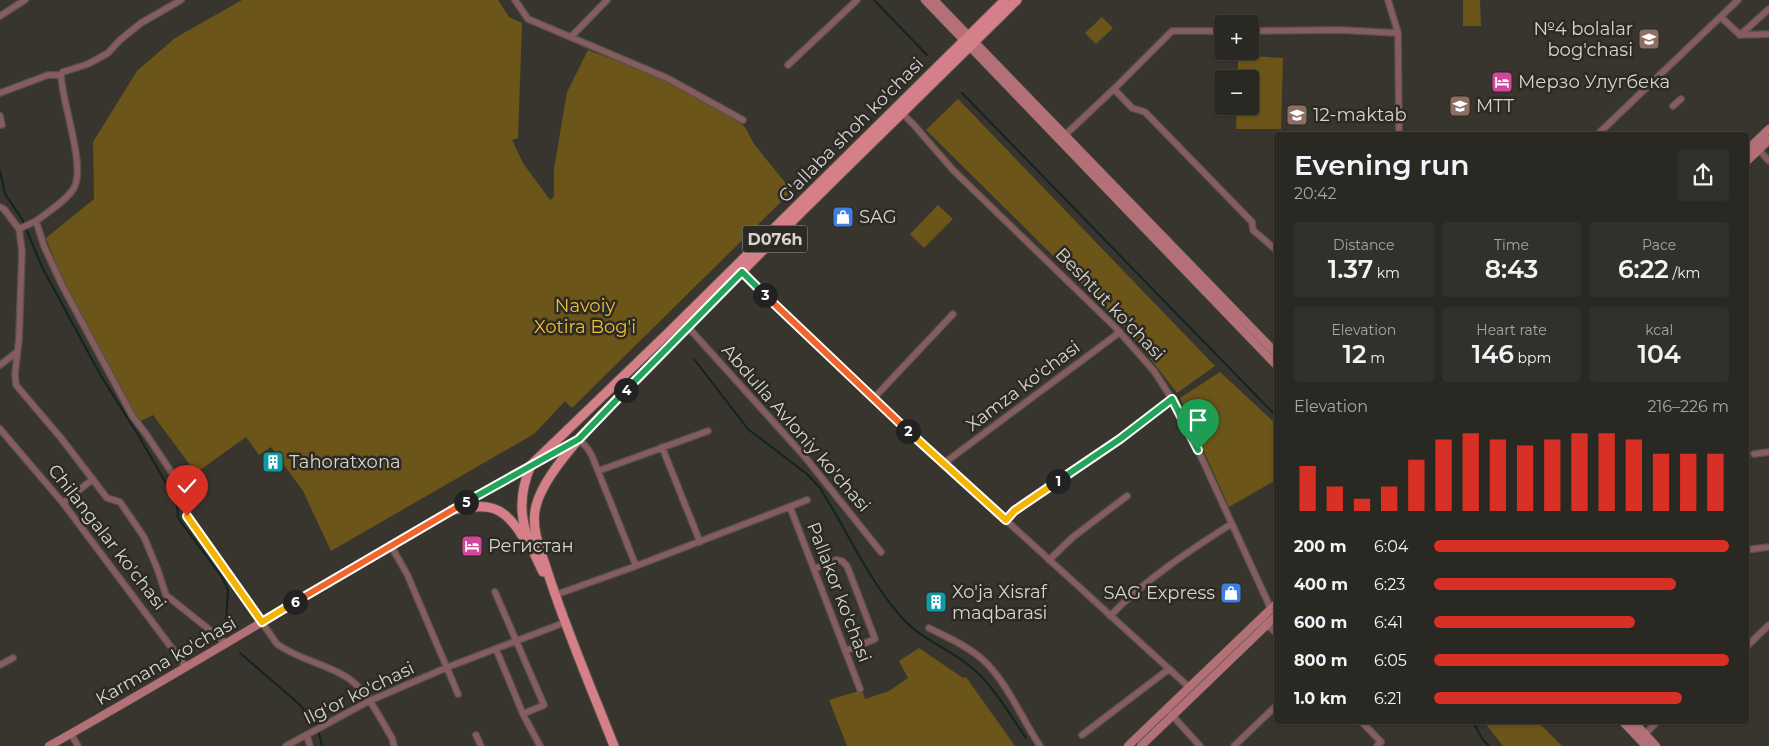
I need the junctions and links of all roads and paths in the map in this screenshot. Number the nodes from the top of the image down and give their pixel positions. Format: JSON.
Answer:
{"nodes":[{"id":1,"x":25,"y":0,"type":"edge"},
{"id":2,"x":181,"y":0,"type":"edge"},
{"id":3,"x":515,"y":0,"type":"edge"},
{"id":4,"x":607,"y":0,"type":"edge"},
{"id":5,"x":857,"y":0,"type":"edge"},
{"id":6,"x":925,"y":0,"type":"edge"},
{"id":7,"x":934,"y":0,"type":"edge"},
{"id":8,"x":1005,"y":0,"type":"edge"},
{"id":9,"x":1017,"y":0,"type":"edge"},
{"id":10,"x":1388,"y":0,"type":"edge"},
{"id":11,"x":1738,"y":0,"type":"edge"},
{"id":12,"x":1769,"y":9,"type":"edge"},
{"id":13,"x":0,"y":16,"type":"edge"},
{"id":14,"x":1721,"y":17,"type":"junction"},
{"id":15,"x":1214,"y":31,"type":"edge"},
{"id":16,"x":1259,"y":31,"type":"edge"},
{"id":17,"x":1398,"y":33,"type":"junction"},
{"id":18,"x":1769,"y":34,"type":"edge"},
{"id":19,"x":1740,"y":35,"type":"junction"},
{"id":20,"x":571,"y":37,"type":"junction"},
{"id":21,"x":970,"y":42,"type":"junction"},
{"id":22,"x":788,"y":65,"type":"dead end"},
{"id":23,"x":61,"y":75,"type":"junction"},
{"id":24,"x":1114,"y":89,"type":"junction"},
{"id":25,"x":0,"y":94,"type":"edge"},
{"id":26,"x":1681,"y":99,"type":"dead end"},
{"id":27,"x":1673,"y":106,"type":"dead end"},
{"id":28,"x":902,"y":113,"type":"junction"},
{"id":29,"x":0,"y":116,"type":"edge"},
{"id":30,"x":743,"y":120,"type":"dead end"},
{"id":31,"x":2,"y":125,"type":"dead end"},
{"id":32,"x":1769,"y":129,"type":"edge"},
{"id":33,"x":1399,"y":132,"type":"edge"},
{"id":34,"x":1600,"y":132,"type":"edge"},
{"id":35,"x":1062,"y":138,"type":"junction"},
{"id":36,"x":1769,"y":140,"type":"edge"},
{"id":37,"x":1756,"y":147,"type":"junction"},
{"id":38,"x":1749,"y":150,"type":"edge"},
{"id":39,"x":1749,"y":158,"type":"edge"},
{"id":40,"x":1769,"y":161,"type":"edge"},
{"id":41,"x":0,"y":207,"type":"edge"},
{"id":42,"x":36,"y":221,"type":"junction"},
{"id":43,"x":19,"y":229,"type":"junction"},
{"id":44,"x":1274,"y":248,"type":"edge"},
{"id":45,"x":742,"y":272,"type":"junction"},
{"id":46,"x":953,"y":314,"type":"dead end"},
{"id":47,"x":687,"y":326,"type":"junction"},
{"id":48,"x":1120,"y":332,"type":"junction"},
{"id":49,"x":1274,"y":351,"type":"edge"},
{"id":50,"x":17,"y":352,"type":"junction"},
{"id":51,"x":1274,"y":363,"type":"edge"},
{"id":52,"x":0,"y":365,"type":"edge"},
{"id":53,"x":873,"y":399,"type":"junction"},
{"id":54,"x":1172,"y":399,"type":"junction"},
{"id":55,"x":0,"y":429,"type":"edge"},
{"id":56,"x":708,"y":431,"type":"dead end"},
{"id":57,"x":579,"y":439,"type":"junction"},
{"id":58,"x":662,"y":447,"type":"junction"},
{"id":59,"x":1769,"y":452,"type":"edge"},
{"id":60,"x":1754,"y":454,"type":"dead end"},
{"id":61,"x":944,"y":464,"type":"junction"},
{"id":62,"x":531,"y":465,"type":"junction"},
{"id":63,"x":598,"y":470,"type":"junction"},
{"id":64,"x":93,"y":479,"type":"junction"},
{"id":65,"x":1126,"y":496,"type":"dead end"},
{"id":66,"x":807,"y":500,"type":"dead end"},
{"id":67,"x":63,"y":503,"type":"junction"},
{"id":68,"x":790,"y":507,"type":"junction"},
{"id":69,"x":452,"y":510,"type":"junction"},
{"id":70,"x":1006,"y":520,"type":"junction"},
{"id":71,"x":1231,"y":524,"type":"junction"},
{"id":72,"x":700,"y":542,"type":"junction"},
{"id":73,"x":391,"y":546,"type":"junction"},
{"id":74,"x":530,"y":547,"type":"junction"},
{"id":75,"x":1769,"y":547,"type":"edge"},
{"id":76,"x":1749,"y":550,"type":"edge"},
{"id":77,"x":881,"y":552,"type":"dead end"},
{"id":78,"x":1049,"y":560,"type":"junction"},
{"id":79,"x":636,"y":566,"type":"junction"},
{"id":80,"x":814,"y":569,"type":"junction"},
{"id":81,"x":495,"y":592,"type":"dead end"},
{"id":82,"x":555,"y":595,"type":"junction"},
{"id":83,"x":1274,"y":608,"type":"edge"},
{"id":84,"x":1274,"y":611,"type":"edge"},
{"id":85,"x":1110,"y":616,"type":"junction"},
{"id":86,"x":262,"y":622,"type":"junction"},
{"id":87,"x":566,"y":622,"type":"junction"},
{"id":88,"x":1265,"y":622,"type":"junction"},
{"id":89,"x":1769,"y":625,"type":"edge"},
{"id":90,"x":928,"y":628,"type":"dead end"},
{"id":91,"x":1274,"y":631,"type":"edge"},
{"id":92,"x":517,"y":641,"type":"junction"},
{"id":93,"x":226,"y":643,"type":"junction"},
{"id":94,"x":1749,"y":644,"type":"edge"},
{"id":95,"x":496,"y":649,"type":"junction"},
{"id":96,"x":845,"y":652,"type":"junction"},
{"id":97,"x":13,"y":658,"type":"dead end"},
{"id":98,"x":0,"y":665,"type":"edge"},
{"id":99,"x":186,"y":667,"type":"junction"},
{"id":100,"x":446,"y":668,"type":"junction"},
{"id":101,"x":1169,"y":669,"type":"junction"},
{"id":102,"x":1190,"y":688,"type":"junction"},
{"id":103,"x":860,"y":689,"type":"dead end"},
{"id":104,"x":458,"y":694,"type":"dead end"},
{"id":105,"x":368,"y":701,"type":"junction"},
{"id":106,"x":1274,"y":708,"type":"edge"},
{"id":107,"x":1167,"y":710,"type":"junction"},
{"id":108,"x":522,"y":714,"type":"junction"},
{"id":109,"x":1174,"y":716,"type":"junction"},
{"id":110,"x":1364,"y":724,"type":"edge"},
{"id":111,"x":1626,"y":724,"type":"edge"},
{"id":112,"x":1635,"y":724,"type":"edge"},
{"id":113,"x":1655,"y":724,"type":"edge"},
{"id":114,"x":71,"y":734,"type":"junction"},
{"id":115,"x":476,"y":735,"type":"dead end"},
{"id":116,"x":1082,"y":735,"type":"dead end"},
{"id":117,"x":307,"y":736,"type":"junction"},
{"id":118,"x":1642,"y":737,"type":"junction"},
{"id":119,"x":49,"y":746,"type":"edge"},
{"id":120,"x":78,"y":746,"type":"edge"},
{"id":121,"x":286,"y":746,"type":"edge"},
{"id":122,"x":310,"y":746,"type":"edge"},
{"id":123,"x":394,"y":746,"type":"edge"},
{"id":124,"x":481,"y":746,"type":"edge"},
{"id":125,"x":540,"y":746,"type":"edge"},
{"id":126,"x":614,"y":746,"type":"edge"},
{"id":127,"x":1040,"y":746,"type":"edge"},
{"id":128,"x":1128,"y":746,"type":"edge"},
{"id":129,"x":1142,"y":746,"type":"edge"},
{"id":130,"x":1200,"y":746,"type":"edge"},
{"id":131,"x":1234,"y":746,"type":"edge"},
{"id":132,"x":1377,"y":746,"type":"edge"},
{"id":133,"x":1646,"y":746,"type":"edge"},
{"id":134,"x":1656,"y":746,"type":"edge"}],
"edges":[{"from":1,"to":13,"type":"street"},
{"from":2,"to":23,"type":"street"},
{"from":3,"to":20,"type":"street"},
{"from":4,"to":20,"type":"street"},
{"from":5,"to":22,"type":"street"},
{"from":6,"to":21,"type":"main road"},
{"from":7,"to":21,"type":"main road"},
{"from":8,"to":21,"type":"main road","name":"G'allaba shoh ko'chasi"},
{"from":9,"to":21,"type":"main road"},
{"from":10,"to":17,"type":"street"},
{"from":11,"to":14,"type":"street"},
{"from":12,"to":19,"type":"street"},
{"from":14,"to":19,"type":"street"},
{"from":14,"to":34,"type":"street"},
{"from":15,"to":24,"type":"street"},
{"from":16,"to":17,"type":"street"},
{"from":17,"to":33,"type":"street"},
{"from":18,"to":19,"type":"street"},
{"from":20,"to":30,"type":"street"},
{"from":21,"to":28,"type":"main road","name":"G'allaba shoh ko'chasi","number":"D076h"},
{"from":21,"to":35,"type":"main road"},
{"from":21,"to":62,"type":"main road","name":"G'allaba shoh ko'chasi","number":"D076h"},
{"from":23,"to":25,"type":"street"},
{"from":23,"to":42,"type":"street"},
{"from":24,"to":35,"type":"street"},
{"from":24,"to":44,"type":"street"},
{"from":26,"to":27,"type":"street"},
{"from":28,"to":45,"type":"main road","name":"G'allaba shoh ko'chasi","number":"D076h"},
{"from":28,"to":48,"type":"street","name":"Beshtut ko'chasi"},
{"from":29,"to":31,"type":"street"},
{"from":32,"to":37,"type":"main road"},
{"from":35,"to":49,"type":"main road"},
{"from":35,"to":51,"type":"main road"},
{"from":36,"to":37,"type":"main road"},
{"from":37,"to":38,"type":"main road"},
{"from":37,"to":39,"type":"main road"},
{"from":37,"to":40,"type":"street"},
{"from":41,"to":43,"type":"street"},
{"from":42,"to":43,"type":"street"},
{"from":42,"to":86,"type":"street"},
{"from":43,"to":50,"type":"street"},
{"from":45,"to":47,"type":"main road","name":"G'allaba shoh ko'chasi","number":"D076h"},
{"from":45,"to":53,"type":"street"},
{"from":46,"to":53,"type":"street"},
{"from":47,"to":57,"type":"main road","name":"G'allaba shoh ko'chasi","number":"D076h"},
{"from":47,"to":77,"type":"street","name":"Abdulla Avloniy ko'chasi"},
{"from":48,"to":54,"type":"street","name":"Beshtut ko'chasi"},
{"from":48,"to":61,"type":"street","name":"Xamza ko'chasi"},
{"from":50,"to":52,"type":"street"},
{"from":50,"to":64,"type":"street"},
{"from":53,"to":61,"type":"street"},
{"from":54,"to":70,"type":"street"},
{"from":54,"to":71,"type":"street","name":"Beshtut ko'chasi"},
{"from":55,"to":67,"type":"street","name":"Chilangalar ko'chasi"},
{"from":56,"to":58,"type":"street"},
{"from":57,"to":62,"type":"main road","name":"G'allaba shoh ko'chasi","number":"D076h"},
{"from":57,"to":63,"type":"street"},
{"from":57,"to":82,"type":"main road"},
{"from":58,"to":63,"type":"street"},
{"from":58,"to":72,"type":"street"},
{"from":59,"to":60,"type":"street"},
{"from":61,"to":70,"type":"street"},
{"from":62,"to":69,"type":"main road","name":"Karmana ko'chasi","number":"D076h"},
{"from":62,"to":74,"type":"main road"},
{"from":63,"to":79,"type":"street"},
{"from":64,"to":67,"type":"street"},
{"from":64,"to":93,"type":"street"},
{"from":65,"to":78,"type":"street"},
{"from":66,"to":68,"type":"street"},
{"from":67,"to":99,"type":"street","name":"Chilangalar ko'chasi"},
{"from":68,"to":72,"type":"street"},
{"from":68,"to":80,"type":"street","name":"Pallakor ko'chasi"},
{"from":69,"to":73,"type":"main road","name":"Karmana ko'chasi","number":"D076h"},
{"from":69,"to":74,"type":"main road"},
{"from":70,"to":78,"type":"street"},
{"from":71,"to":83,"type":"street","name":"Beshtut ko'chasi"},
{"from":71,"to":85,"type":"street"},
{"from":72,"to":79,"type":"street"},
{"from":73,"to":86,"type":"main road","name":"Karmana ko'chasi","number":"D076h"},
{"from":73,"to":100,"type":"street"},
{"from":74,"to":82,"type":"main road"},
{"from":75,"to":76,"type":"street"},
{"from":78,"to":85,"type":"street"},
{"from":79,"to":82,"type":"street"},
{"from":80,"to":96,"type":"street","name":"Pallakor ko'chasi"},
{"from":80,"to":96,"type":"street"},
{"from":81,"to":92,"type":"street"},
{"from":82,"to":87,"type":"main road"},
{"from":84,"to":88,"type":"main road"},
{"from":85,"to":101,"type":"street"},
{"from":86,"to":93,"type":"main road","name":"Karmana ko'chasi","number":"D076h"},
{"from":86,"to":105,"type":"street"},
{"from":87,"to":92,"type":"street","name":"Ilg'or ko'chasi"},
{"from":87,"to":126,"type":"main road"},
{"from":88,"to":91,"type":"street"},
{"from":88,"to":102,"type":"main road"},
{"from":88,"to":109,"type":"main road"},
{"from":89,"to":94,"type":"street"},
{"from":90,"to":127,"type":"street"},
{"from":92,"to":95,"type":"street","name":"Ilg'or ko'chasi"},
{"from":92,"to":108,"type":"street"},
{"from":93,"to":99,"type":"main road","name":"Karmana ko'chasi","number":"D076h"},
{"from":95,"to":100,"type":"street","name":"Ilg'or ko'chasi"},
{"from":95,"to":108,"type":"street"},
{"from":96,"to":103,"type":"street","name":"Pallakor ko'chasi"},
{"from":97,"to":98,"type":"street"},
{"from":99,"to":114,"type":"main road","name":"Karmana ko'chasi","number":"D076h"},
{"from":100,"to":104,"type":"street"},
{"from":100,"to":105,"type":"street","name":"Ilg'or ko'chasi"},
{"from":101,"to":102,"type":"street"},
{"from":101,"to":116,"type":"street"},
{"from":102,"to":107,"type":"main road"},
{"from":105,"to":117,"type":"street","name":"Ilg'or ko'chasi"},
{"from":105,"to":123,"type":"street"},
{"from":106,"to":131,"type":"street"},
{"from":107,"to":109,"type":"street"},
{"from":107,"to":128,"type":"main road"},
{"from":108,"to":125,"type":"street"},
{"from":109,"to":129,"type":"main road"},
{"from":109,"to":130,"type":"street"},
{"from":110,"to":132,"type":"street"},
{"from":111,"to":118,"type":"main road"},
{"from":112,"to":118,"type":"main road"},
{"from":113,"to":118,"type":"street"},
{"from":114,"to":119,"type":"main road","name":"Karmana ko'chasi","number":"D076h"},
{"from":114,"to":120,"type":"street"},
{"from":115,"to":124,"type":"street"},
{"from":117,"to":121,"type":"street","name":"Ilg'or ko'chasi"},
{"from":117,"to":122,"type":"street"},
{"from":118,"to":133,"type":"main road"},
{"from":118,"to":134,"type":"main road"}]}
